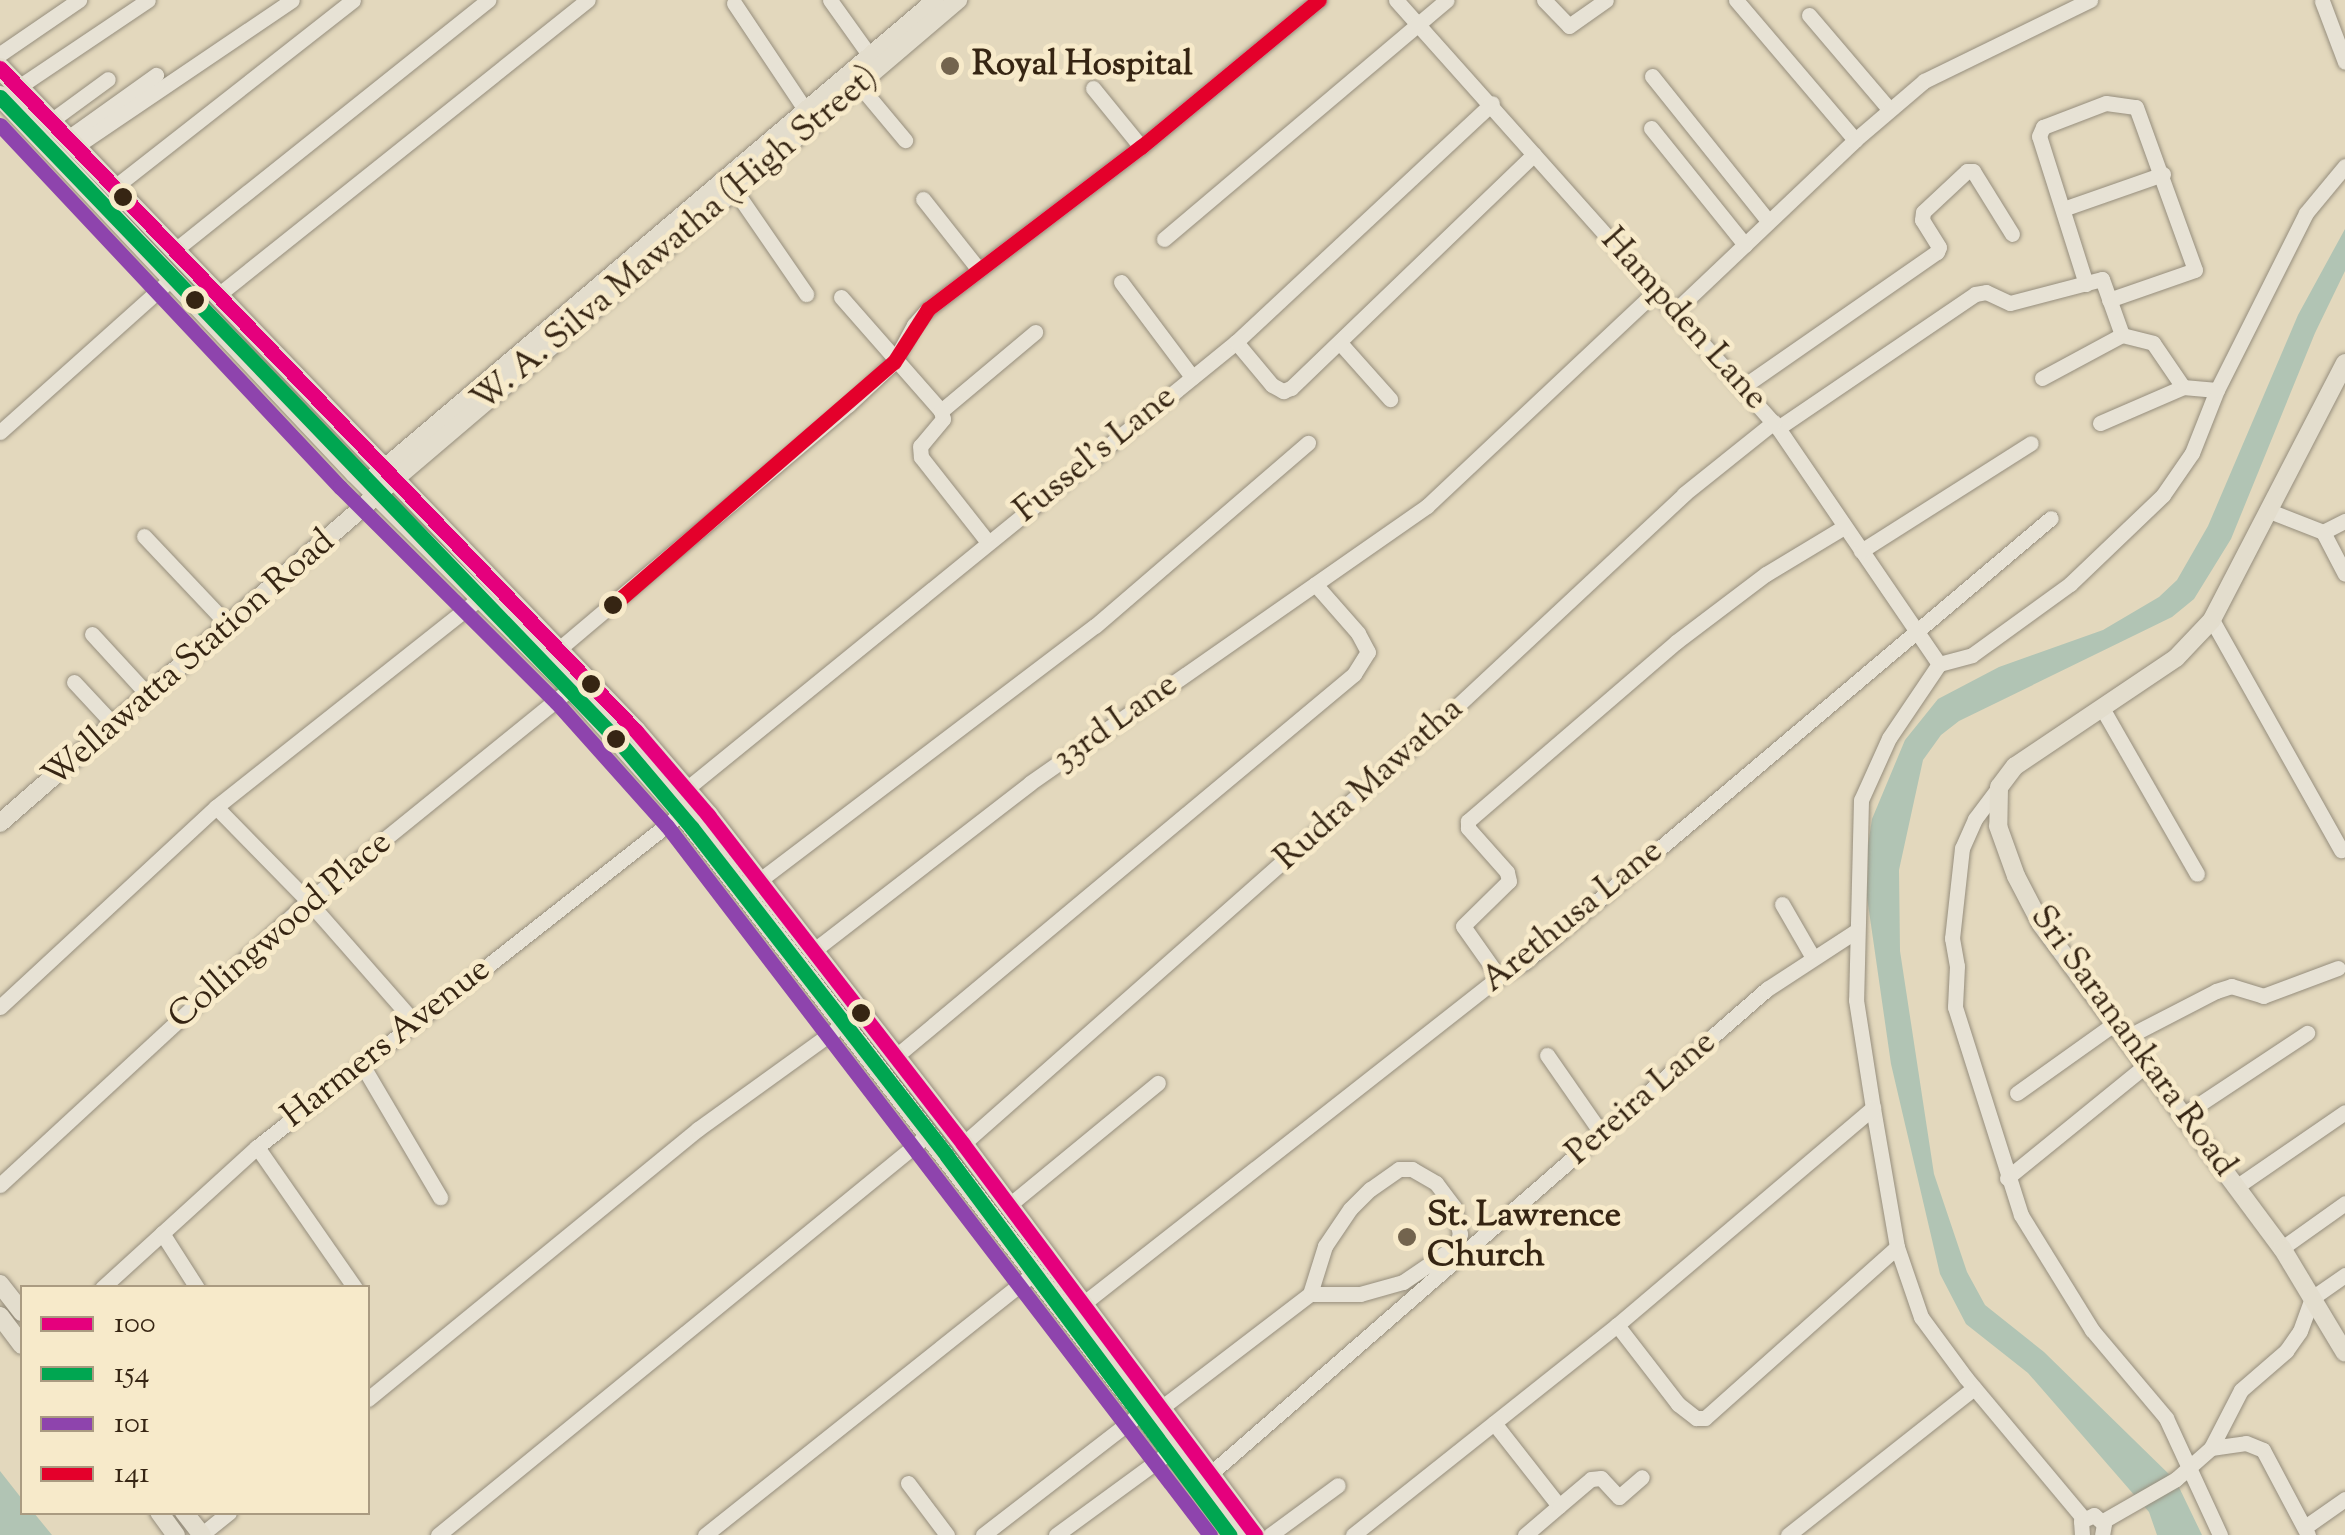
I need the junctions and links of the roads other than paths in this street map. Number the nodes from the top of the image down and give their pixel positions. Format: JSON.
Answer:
{"nodes":[{"id":1,"x":79,"y":0,"type":"edge"},
{"id":2,"x":148,"y":0,"type":"edge"},
{"id":3,"x":292,"y":0,"type":"edge"},
{"id":4,"x":353,"y":0,"type":"edge"},
{"id":5,"x":488,"y":0,"type":"edge"},
{"id":6,"x":588,"y":0,"type":"edge"},
{"id":7,"x":830,"y":0,"type":"edge"},
{"id":8,"x":936,"y":0,"type":"edge"},
{"id":9,"x":958,"y":0,"type":"edge"},
{"id":10,"x":1319,"y":0,"type":"edge"},
{"id":11,"x":1396,"y":0,"type":"edge"},
{"id":12,"x":1447,"y":0,"type":"edge"},
{"id":13,"x":1544,"y":0,"type":"edge"},
{"id":14,"x":1606,"y":0,"type":"edge"},
{"id":15,"x":1736,"y":0,"type":"edge"},
{"id":16,"x":2090,"y":0,"type":"edge"},
{"id":17,"x":2322,"y":0,"type":"edge"},
{"id":18,"x":734,"y":2,"type":"dead end"},
{"id":19,"x":1809,"y":15,"type":"dead end"},
{"id":20,"x":1421,"y":24,"type":"junction"},
{"id":21,"x":0,"y":54,"type":"edge"},
{"id":22,"x":2345,"y":62,"type":"edge"},
{"id":23,"x":874,"y":63,"type":"junction"},
{"id":24,"x":0,"y":68,"type":"edge"},
{"id":25,"x":156,"y":75,"type":"dead end"},
{"id":26,"x":1652,"y":76,"type":"dead end"},
{"id":27,"x":108,"y":80,"type":"dead end"},
{"id":28,"x":860,"y":85,"type":"junction"},
{"id":29,"x":20,"y":86,"type":"junction"},
{"id":30,"x":1092,"y":88,"type":"dead end"},
{"id":31,"x":0,"y":96,"type":"edge"},
{"id":32,"x":1492,"y":103,"type":"junction"},
{"id":33,"x":1889,"y":109,"type":"junction"},
{"id":34,"x":806,"y":112,"type":"junction"},
{"id":35,"x":52,"y":120,"type":"junction"},
{"id":36,"x":1651,"y":128,"type":"dead end"},
{"id":37,"x":906,"y":140,"type":"dead end"},
{"id":38,"x":1855,"y":140,"type":"junction"},
{"id":39,"x":73,"y":141,"type":"junction"},
{"id":40,"x":1141,"y":147,"type":"junction"},
{"id":41,"x":1534,"y":154,"type":"junction"},
{"id":42,"x":2345,"y":166,"type":"edge"},
{"id":43,"x":2163,"y":174,"type":"junction"},
{"id":44,"x":116,"y":186,"type":"junction"},
{"id":45,"x":736,"y":192,"type":"junction"},
{"id":46,"x":923,"y":199,"type":"dead end"},
{"id":47,"x":2063,"y":209,"type":"junction"},
{"id":48,"x":1768,"y":221,"type":"junction"},
{"id":49,"x":2012,"y":234,"type":"dead end"},
{"id":50,"x":1164,"y":239,"type":"dead end"},
{"id":51,"x":1745,"y":245,"type":"junction"},
{"id":52,"x":174,"y":250,"type":"junction"},
{"id":53,"x":979,"y":270,"type":"junction"},
{"id":54,"x":172,"y":278,"type":"junction"},
{"id":55,"x":1121,"y":282,"type":"dead end"},
{"id":56,"x":2086,"y":284,"type":"junction"},
{"id":57,"x":1657,"y":290,"type":"junction"},
{"id":58,"x":806,"y":294,"type":"dead end"},
{"id":59,"x":218,"y":295,"type":"junction"},
{"id":60,"x":840,"y":298,"type":"dead end"},
{"id":61,"x":2109,"y":300,"type":"junction"},
{"id":62,"x":1676,"y":310,"type":"junction"},
{"id":63,"x":1035,"y":332,"type":"dead end"},
{"id":64,"x":2122,"y":335,"type":"junction"},
{"id":65,"x":1236,"y":342,"type":"junction"},
{"id":66,"x":1341,"y":344,"type":"junction"},
{"id":67,"x":894,"y":362,"type":"junction"},
{"id":68,"x":2345,"y":363,"type":"edge"},
{"id":69,"x":1192,"y":377,"type":"junction"},
{"id":70,"x":2042,"y":378,"type":"dead end"},
{"id":71,"x":1744,"y":386,"type":"junction"},
{"id":72,"x":2183,"y":387,"type":"junction"},
{"id":73,"x":2217,"y":390,"type":"junction"},
{"id":74,"x":1390,"y":399,"type":"dead end"},
{"id":75,"x":941,"y":411,"type":"junction"},
{"id":76,"x":2100,"y":423,"type":"dead end"},
{"id":77,"x":1776,"y":425,"type":"junction"},
{"id":78,"x":0,"y":432,"type":"edge"},
{"id":79,"x":1308,"y":443,"type":"dead end"},
{"id":80,"x":2031,"y":443,"type":"dead end"},
{"id":81,"x":381,"y":482,"type":"junction"},
{"id":82,"x":2272,"y":512,"type":"junction"},
{"id":83,"x":2051,"y":518,"type":"dead end"},
{"id":84,"x":2345,"y":520,"type":"edge"},
{"id":85,"x":1844,"y":527,"type":"junction"},
{"id":86,"x":2323,"y":532,"type":"junction"},
{"id":87,"x":144,"y":536,"type":"dead end"},
{"id":88,"x":988,"y":542,"type":"junction"},
{"id":89,"x":1861,"y":551,"type":"junction"},
{"id":90,"x":2345,"y":574,"type":"edge"},
{"id":91,"x":1314,"y":584,"type":"junction"},
{"id":92,"x":478,"y":600,"type":"junction"},
{"id":93,"x":2212,"y":620,"type":"junction"},
{"id":94,"x":228,"y":626,"type":"junction"},
{"id":95,"x":1914,"y":630,"type":"junction"},
{"id":96,"x":92,"y":634,"type":"dead end"},
{"id":97,"x":559,"y":649,"type":"junction"},
{"id":98,"x":1939,"y":664,"type":"junction"},
{"id":99,"x":74,"y":682,"type":"dead end"},
{"id":100,"x":570,"y":688,"type":"junction"},
{"id":101,"x":148,"y":695,"type":"junction"},
{"id":102,"x":2102,"y":708,"type":"junction"},
{"id":103,"x":114,"y":724,"type":"junction"},
{"id":104,"x":1999,"y":788,"type":"junction"},
{"id":105,"x":685,"y":790,"type":"junction"},
{"id":106,"x":216,"y":807,"type":"junction"},
{"id":107,"x":682,"y":813,"type":"junction"},
{"id":108,"x":0,"y":823,"type":"edge"},
{"id":109,"x":2341,"y":850,"type":"dead end"},
{"id":110,"x":2197,"y":874,"type":"dead end"},
{"id":111,"x":752,"y":887,"type":"junction"},
{"id":112,"x":308,"y":902,"type":"junction"},
{"id":113,"x":1782,"y":904,"type":"dead end"},
{"id":114,"x":1856,"y":932,"type":"junction"},
{"id":115,"x":813,"y":951,"type":"junction"},
{"id":116,"x":1812,"y":956,"type":"junction"},
{"id":117,"x":2338,"y":968,"type":"dead end"},
{"id":118,"x":1499,"y":977,"type":"junction"},
{"id":119,"x":0,"y":1007,"type":"edge"},
{"id":120,"x":414,"y":1022,"type":"junction"},
{"id":121,"x":845,"y":1023,"type":"junction"},
{"id":122,"x":2121,"y":1030,"type":"junction"},
{"id":123,"x":2307,"y":1034,"type":"dead end"},
{"id":124,"x":1547,"y":1055,"type":"dead end"},
{"id":125,"x":895,"y":1057,"type":"junction"},
{"id":126,"x":361,"y":1064,"type":"junction"},
{"id":127,"x":2146,"y":1065,"type":"junction"},
{"id":128,"x":1158,"y":1083,"type":"dead end"},
{"id":129,"x":2018,"y":1094,"type":"dead end"},
{"id":130,"x":1873,"y":1108,"type":"junction"},
{"id":131,"x":2345,"y":1112,"type":"edge"},
{"id":132,"x":2183,"y":1115,"type":"junction"},
{"id":133,"x":930,"y":1134,"type":"junction"},
{"id":134,"x":1602,"y":1134,"type":"junction"},
{"id":135,"x":963,"y":1144,"type":"junction"},
{"id":136,"x":257,"y":1147,"type":"junction"},
{"id":137,"x":2006,"y":1178,"type":"junction"},
{"id":138,"x":0,"y":1185,"type":"edge"},
{"id":139,"x":2236,"y":1187,"type":"junction"},
{"id":140,"x":440,"y":1197,"type":"dead end"},
{"id":141,"x":2345,"y":1202,"type":"edge"},
{"id":142,"x":1008,"y":1206,"type":"junction"},
{"id":143,"x":162,"y":1233,"type":"junction"},
{"id":144,"x":1897,"y":1247,"type":"junction"},
{"id":145,"x":2282,"y":1248,"type":"junction"},
{"id":146,"x":1036,"y":1272,"type":"junction"},
{"id":147,"x":2345,"y":1275,"type":"edge"},
{"id":148,"x":0,"y":1284,"type":"edge"},
{"id":149,"x":105,"y":1285,"type":"edge"},
{"id":150,"x":195,"y":1285,"type":"edge"},
{"id":151,"x":353,"y":1285,"type":"edge"},
{"id":152,"x":1310,"y":1294,"type":"junction"},
{"id":153,"x":2312,"y":1298,"type":"junction"},
{"id":154,"x":1084,"y":1303,"type":"junction"},
{"id":155,"x":20,"y":1309,"type":"edge"},
{"id":156,"x":0,"y":1316,"type":"edge"},
{"id":157,"x":1617,"y":1325,"type":"junction"},
{"id":158,"x":20,"y":1342,"type":"edge"},
{"id":159,"x":2345,"y":1353,"type":"edge"},
{"id":160,"x":1121,"y":1368,"type":"junction"},
{"id":161,"x":1974,"y":1388,"type":"junction"},
{"id":162,"x":370,"y":1397,"type":"edge"},
{"id":163,"x":1152,"y":1410,"type":"junction"},
{"id":164,"x":1494,"y":1422,"type":"junction"},
{"id":165,"x":2212,"y":1448,"type":"junction"},
{"id":166,"x":1172,"y":1450,"type":"junction"},
{"id":167,"x":2192,"y":1466,"type":"junction"},
{"id":168,"x":1210,"y":1474,"type":"junction"},
{"id":169,"x":1642,"y":1478,"type":"dead end"},
{"id":170,"x":908,"y":1483,"type":"dead end"},
{"id":171,"x":1338,"y":1485,"type":"dead end"},
{"id":172,"x":2345,"y":1499,"type":"edge"},
{"id":173,"x":1559,"y":1506,"type":"junction"},
{"id":174,"x":160,"y":1515,"type":"edge"},
{"id":175,"x":186,"y":1515,"type":"edge"},
{"id":176,"x":225,"y":1515,"type":"edge"},
{"id":177,"x":2082,"y":1526,"type":"edge"},
{"id":178,"x":2102,"y":1528,"type":"edge"},
{"id":179,"x":2306,"y":1531,"type":"edge"},
{"id":180,"x":176,"y":1535,"type":"edge"},
{"id":181,"x":202,"y":1535,"type":"edge"},
{"id":182,"x":438,"y":1535,"type":"edge"},
{"id":183,"x":705,"y":1535,"type":"edge"},
{"id":184,"x":947,"y":1535,"type":"edge"},
{"id":185,"x":983,"y":1535,"type":"edge"},
{"id":186,"x":1056,"y":1535,"type":"edge"},
{"id":187,"x":1235,"y":1535,"type":"edge"},
{"id":188,"x":1255,"y":1535,"type":"edge"},
{"id":189,"x":1270,"y":1535,"type":"edge"},
{"id":190,"x":1353,"y":1535,"type":"edge"},
{"id":191,"x":1525,"y":1535,"type":"edge"},
{"id":192,"x":1788,"y":1535,"type":"edge"},
{"id":193,"x":2220,"y":1535,"type":"edge"}],
"edges":[{"from":1,"to":21,"type":"street"},
{"from":2,"to":29,"type":"street"},
{"from":3,"to":39,"type":"street"},
{"from":4,"to":44,"type":"street"},
{"from":5,"to":52,"type":"street"},
{"from":6,"to":59,"type":"street"},
{"from":7,"to":23,"type":"street"},
{"from":8,"to":23,"type":"main road","name":"W. A. Silva Mawatha (High Street)"},
{"from":9,"to":23,"type":"main road","name":"W. A. Silva Mawatha (High Street)"},
{"from":10,"to":40,"type":"street"},
{"from":11,"to":20,"type":"street","name":"Hampden Lane"},
{"from":12,"to":20,"type":"street"},
{"from":13,"to":14,"type":"street"},
{"from":15,"to":38,"type":"street"},
{"from":16,"to":33,"type":"street"},
{"from":17,"to":22,"type":"street"},
{"from":18,"to":34,"type":"street"},
{"from":19,"to":33,"type":"street"},
{"from":20,"to":32,"type":"street","name":"Hampden Lane"},
{"from":20,"to":50,"type":"street"},
{"from":23,"to":28,"type":"main road","name":"W. A. Silva Mawatha (High Street)"},
{"from":23,"to":34,"type":"main road","name":"W. A. Silva Mawatha (High Street)"},
{"from":24,"to":29,"type":"highway"},
{"from":25,"to":39,"type":"street"},
{"from":26,"to":48,"type":"street"},
{"from":27,"to":35,"type":"street"},
{"from":28,"to":37,"type":"street"},
{"from":28,"to":45,"type":"main road","name":"W. A. Silva Mawatha (High Street)"},
{"from":29,"to":35,"type":"highway"},
{"from":30,"to":40,"type":"street"},
{"from":31,"to":54,"type":"highway"},
{"from":32,"to":41,"type":"street","name":"Hampden Lane"},
{"from":32,"to":65,"type":"street","name":"Fussel's Lane"},
{"from":33,"to":38,"type":"street"},
{"from":34,"to":81,"type":"main road","name":"W. A. Silva Mawatha (High Street)"},
{"from":35,"to":39,"type":"highway"},
{"from":36,"to":51,"type":"street"},
{"from":38,"to":48,"type":"street"},
{"from":39,"to":44,"type":"highway"},
{"from":40,"to":53,"type":"street"},
{"from":41,"to":57,"type":"street","name":"Hampden Lane"},
{"from":41,"to":66,"type":"street"},
{"from":42,"to":73,"type":"street"},
{"from":43,"to":47,"type":"street"},
{"from":43,"to":47,"type":"street"},
{"from":43,"to":61,"type":"street"},
{"from":44,"to":52,"type":"highway"},
{"from":45,"to":58,"type":"street"},
{"from":45,"to":81,"type":"main road","name":"W. A. Silva Mawatha (High Street)"},
{"from":46,"to":53,"type":"street"},
{"from":47,"to":56,"type":"street"},
{"from":48,"to":51,"type":"street"},
{"from":49,"to":71,"type":"street"},
{"from":51,"to":62,"type":"street"},
{"from":52,"to":59,"type":"highway"},
{"from":53,"to":67,"type":"street"},
{"from":54,"to":78,"type":"street"},
{"from":54,"to":81,"type":"highway"},
{"from":55,"to":69,"type":"street"},
{"from":56,"to":61,"type":"street"},
{"from":56,"to":77,"type":"street","name":"Rudra Mawatha"},
{"from":57,"to":62,"type":"street","name":"Hampden Lane"},
{"from":57,"to":91,"type":"street","name":"33rd Lane"},
{"from":59,"to":81,"type":"highway"},
{"from":60,"to":67,"type":"street"},
{"from":61,"to":64,"type":"street"},
{"from":62,"to":71,"type":"street","name":"Hampden Lane"},
{"from":63,"to":75,"type":"street"},
{"from":64,"to":70,"type":"street"},
{"from":64,"to":72,"type":"street"},
{"from":65,"to":66,"type":"street"},
{"from":65,"to":69,"type":"street","name":"Fussel's Lane"},
{"from":66,"to":74,"type":"street"},
{"from":67,"to":75,"type":"street"},
{"from":67,"to":97,"type":"street"},
{"from":68,"to":82,"type":"main road"},
{"from":69,"to":88,"type":"street","name":"Fussel's Lane"},
{"from":71,"to":77,"type":"street","name":"Hampden Lane"},
{"from":72,"to":73,"type":"street"},
{"from":72,"to":76,"type":"street"},
{"from":73,"to":98,"type":"street"},
{"from":75,"to":88,"type":"street"},
{"from":77,"to":85,"type":"street","name":"Hampden Lane"},
{"from":77,"to":135,"type":"street","name":"Rudra Mawatha"},
{"from":79,"to":111,"type":"street"},
{"from":80,"to":89,"type":"street"},
{"from":81,"to":92,"type":"highway"},
{"from":81,"to":94,"type":"main road","name":"Wellawatta Station Road"},
{"from":81,"to":97,"type":"highway"},
{"from":82,"to":86,"type":"street"},
{"from":82,"to":93,"type":"main road"},
{"from":83,"to":95,"type":"street","name":"Arethusa Lane"},
{"from":84,"to":86,"type":"street"},
{"from":85,"to":89,"type":"street","name":"Hampden Lane"},
{"from":85,"to":118,"type":"street"},
{"from":86,"to":90,"type":"street"},
{"from":87,"to":94,"type":"street"},
{"from":88,"to":105,"type":"street","name":"Fussel's Lane"},
{"from":89,"to":95,"type":"street","name":"Hampden Lane"},
{"from":91,"to":115,"type":"street","name":"33rd Lane"},
{"from":91,"to":125,"type":"street"},
{"from":92,"to":100,"type":"highway"},
{"from":92,"to":106,"type":"street"},
{"from":93,"to":102,"type":"main road"},
{"from":93,"to":109,"type":"street"},
{"from":94,"to":101,"type":"main road","name":"Wellawatta Station Road"},
{"from":95,"to":98,"type":"street","name":"Hampden Lane"},
{"from":95,"to":118,"type":"street","name":"Arethusa Lane"},
{"from":96,"to":101,"type":"street"},
{"from":97,"to":105,"type":"highway"},
{"from":98,"to":114,"type":"street"},
{"from":99,"to":103,"type":"street"},
{"from":100,"to":107,"type":"highway"},
{"from":100,"to":112,"type":"street","name":"Collingwood Place"},
{"from":101,"to":103,"type":"main road","name":"Wellawatta Station Road"},
{"from":102,"to":104,"type":"main road"},
{"from":102,"to":110,"type":"street"},
{"from":103,"to":108,"type":"main road","name":"Wellawatta Station Road"},
{"from":104,"to":122,"type":"main road","name":"Sri Saranankara Road"},
{"from":104,"to":137,"type":"street"},
{"from":105,"to":111,"type":"highway"},
{"from":106,"to":112,"type":"street"},
{"from":106,"to":119,"type":"street"},
{"from":107,"to":111,"type":"highway"},
{"from":107,"to":120,"type":"street","name":"Harmers Avenue"},
{"from":111,"to":115,"type":"highway"},
{"from":111,"to":121,"type":"highway"},
{"from":112,"to":120,"type":"street"},
{"from":112,"to":138,"type":"street","name":"Collingwood Place"},
{"from":113,"to":116,"type":"street"},
{"from":114,"to":116,"type":"street","name":"Pereira Lane"},
{"from":114,"to":130,"type":"street"},
{"from":115,"to":125,"type":"highway"},
{"from":116,"to":134,"type":"street","name":"Pereira Lane"},
{"from":117,"to":122,"type":"street"},
{"from":118,"to":154,"type":"street","name":"Arethusa Lane"},
{"from":120,"to":126,"type":"street","name":"Harmers Avenue"},
{"from":121,"to":133,"type":"highway"},
{"from":121,"to":162,"type":"street"},
{"from":122,"to":127,"type":"main road","name":"Sri Saranankara Road"},
{"from":122,"to":129,"type":"street"},
{"from":123,"to":132,"type":"street"},
{"from":124,"to":134,"type":"street"},
{"from":125,"to":135,"type":"highway"},
{"from":126,"to":136,"type":"street","name":"Harmers Avenue"},
{"from":126,"to":140,"type":"street"},
{"from":127,"to":132,"type":"main road","name":"Sri Saranankara Road"},
{"from":127,"to":137,"type":"street"},
{"from":128,"to":142,"type":"street"},
{"from":130,"to":144,"type":"street"},
{"from":130,"to":157,"type":"street"},
{"from":131,"to":139,"type":"street"},
{"from":132,"to":139,"type":"main road","name":"Sri Saranankara Road"},
{"from":133,"to":146,"type":"highway"},
{"from":133,"to":182,"type":"street"},
{"from":134,"to":168,"type":"street","name":"Pereira Lane"},
{"from":135,"to":142,"type":"highway"},
{"from":136,"to":143,"type":"street","name":"Harmers Avenue"},
{"from":136,"to":151,"type":"street"},
{"from":137,"to":167,"type":"street"},
{"from":139,"to":145,"type":"main road","name":"Sri Saranankara Road"},
{"from":141,"to":145,"type":"street"},
{"from":142,"to":154,"type":"highway"},
{"from":143,"to":149,"type":"street","name":"Harmers Avenue"},
{"from":143,"to":150,"type":"street"},
{"from":144,"to":157,"type":"street"},
{"from":144,"to":161,"type":"street"},
{"from":145,"to":153,"type":"main road","name":"Sri Saranankara Road"},
{"from":146,"to":160,"type":"highway"},
{"from":146,"to":183,"type":"street"},
{"from":147,"to":153,"type":"street"},
{"from":148,"to":155,"type":"main road"},
{"from":152,"to":152,"type":"street"},
{"from":152,"to":163,"type":"street"},
{"from":153,"to":159,"type":"main road","name":"Sri Saranankara Road"},
{"from":153,"to":165,"type":"street"},
{"from":154,"to":160,"type":"highway"},
{"from":156,"to":158,"type":"main road"},
{"from":157,"to":164,"type":"street"},
{"from":160,"to":163,"type":"highway"},
{"from":161,"to":177,"type":"street"},
{"from":161,"to":192,"type":"street"},
{"from":163,"to":166,"type":"highway"},
{"from":163,"to":168,"type":"highway"},
{"from":163,"to":185,"type":"street"},
{"from":164,"to":173,"type":"street"},
{"from":164,"to":190,"type":"street"},
{"from":165,"to":167,"type":"street"},
{"from":165,"to":179,"type":"street"},
{"from":166,"to":186,"type":"street"},
{"from":166,"to":187,"type":"highway"},
{"from":167,"to":178,"type":"street"},
{"from":167,"to":193,"type":"street"},
{"from":168,"to":188,"type":"highway"},
{"from":169,"to":173,"type":"street"},
{"from":170,"to":184,"type":"street"},
{"from":171,"to":189,"type":"street"},
{"from":172,"to":179,"type":"street"},
{"from":173,"to":191,"type":"street"},
{"from":174,"to":180,"type":"main road"},
{"from":175,"to":181,"type":"main road"},
{"from":176,"to":181,"type":"street"},
{"from":177,"to":178,"type":"street"}]}
